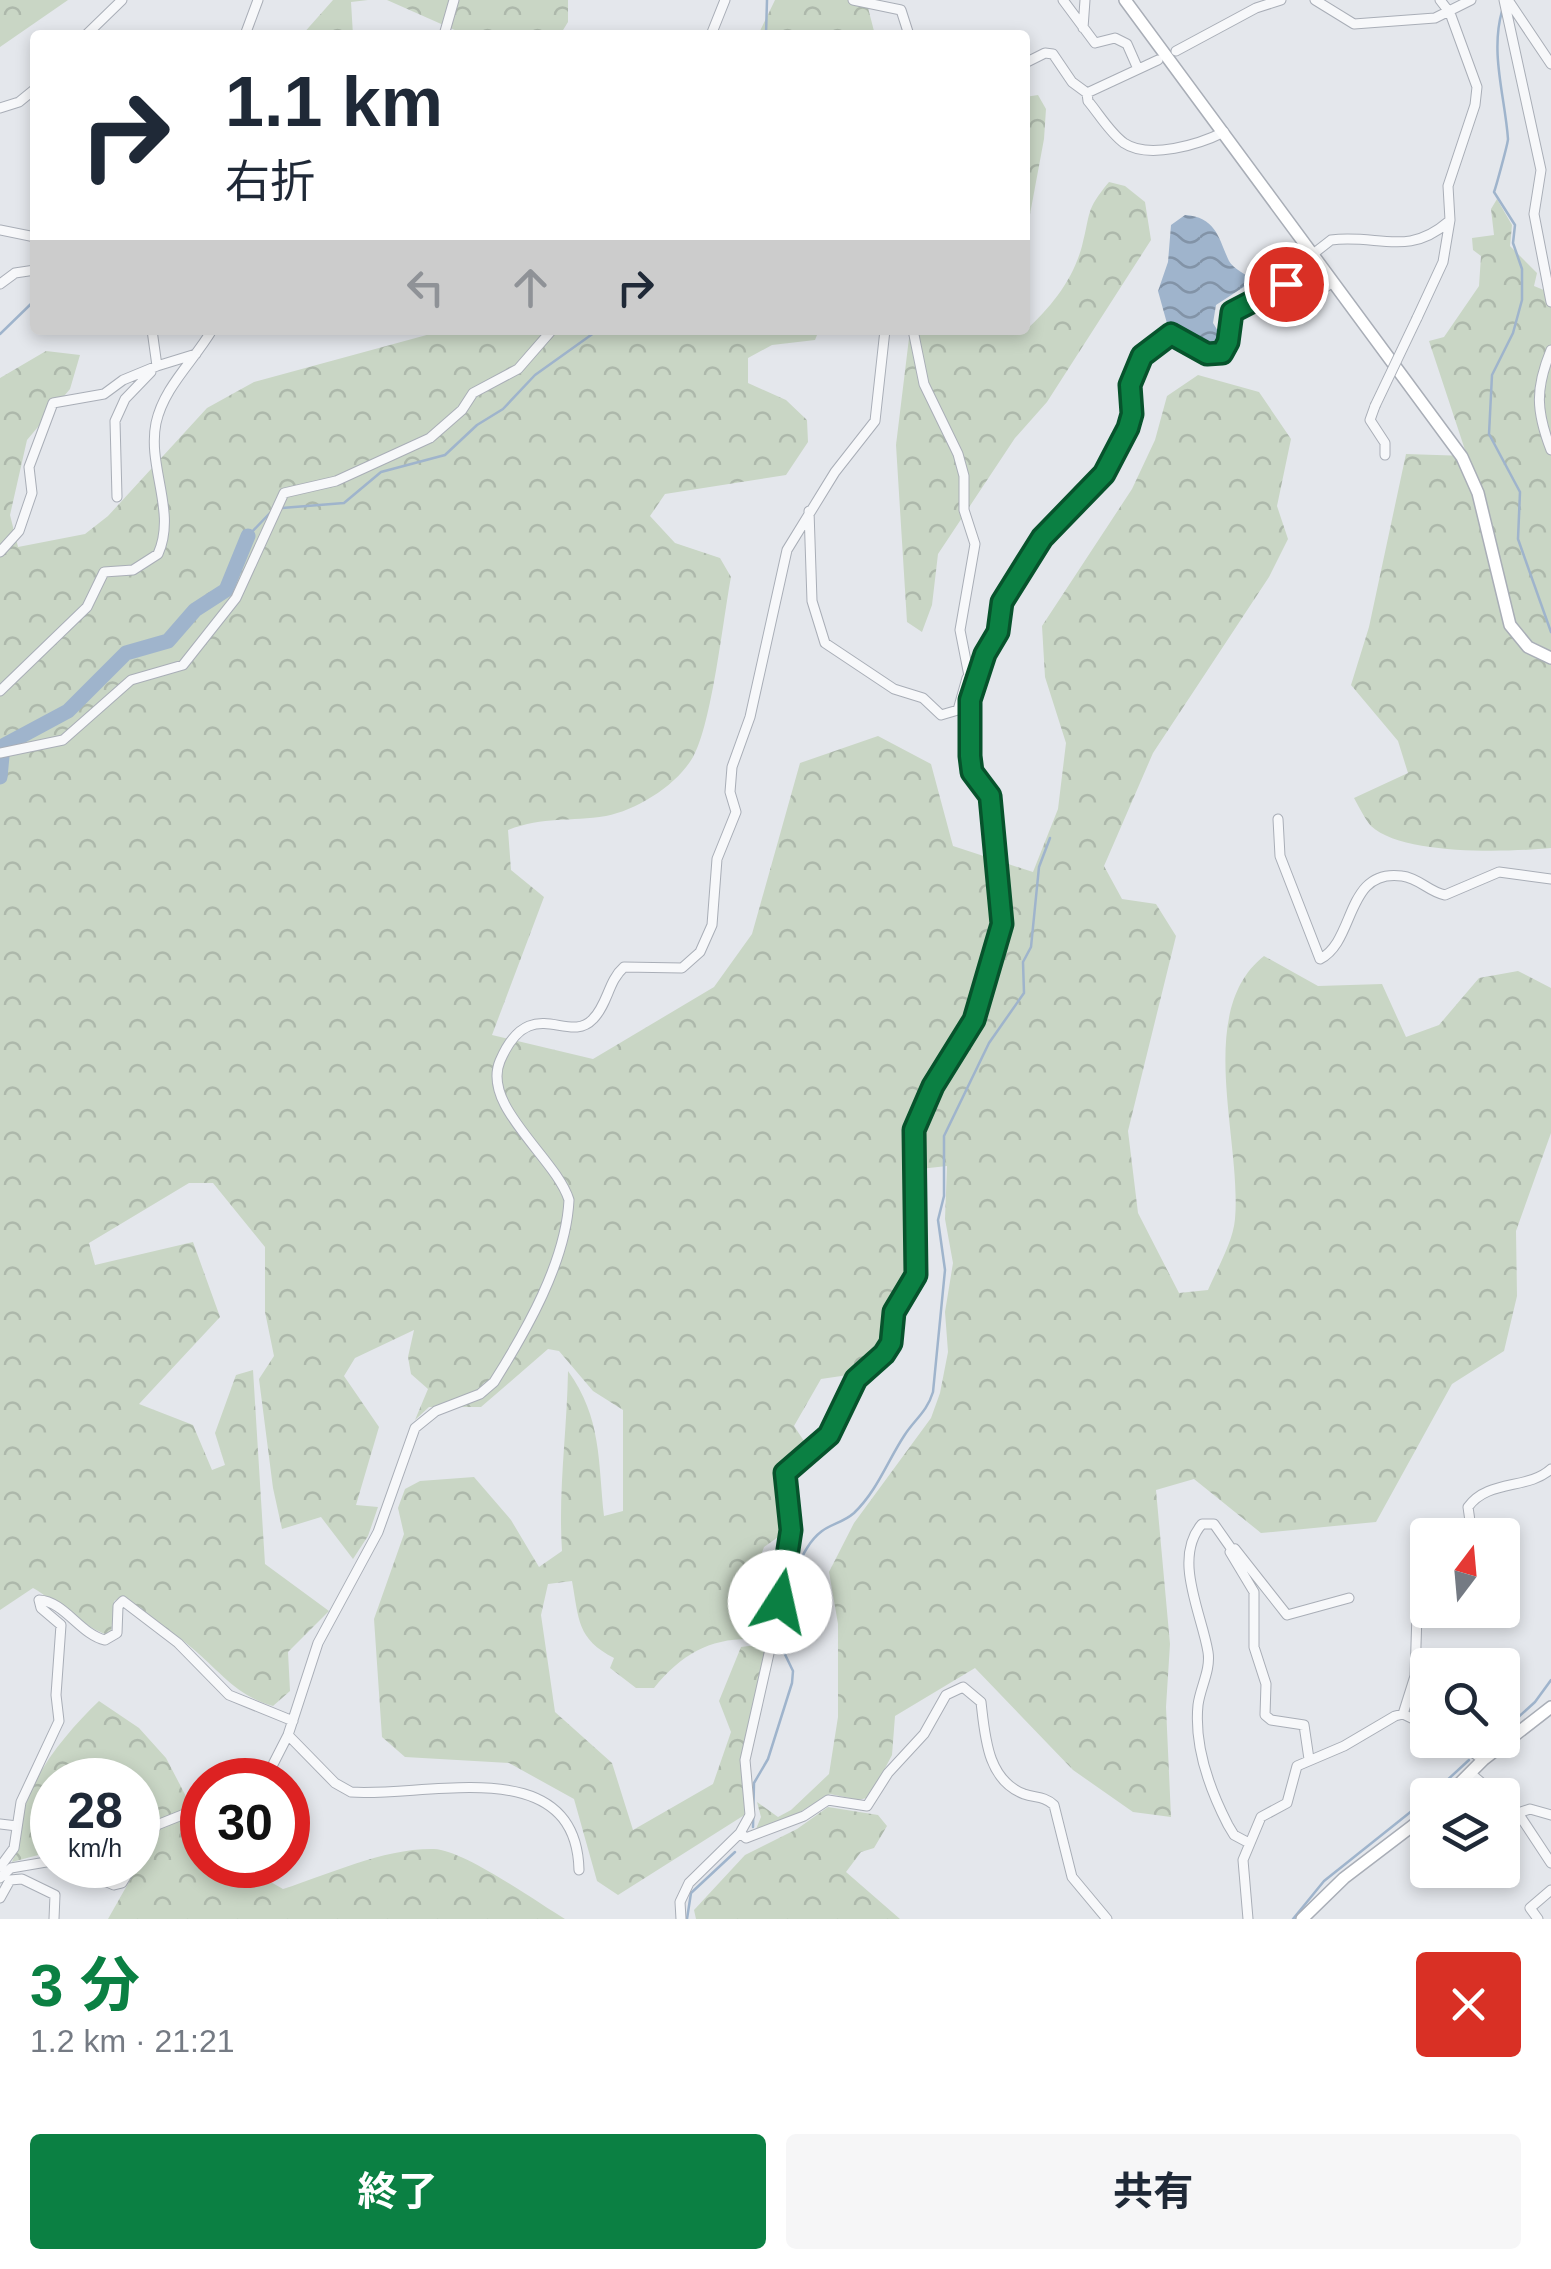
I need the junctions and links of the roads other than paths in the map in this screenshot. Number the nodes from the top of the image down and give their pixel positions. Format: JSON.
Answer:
{"nodes":[{"id":1,"x":122,"y":0,"type":"edge"},
{"id":2,"x":258,"y":0,"type":"edge"},
{"id":3,"x":454,"y":0,"type":"edge"},
{"id":4,"x":725,"y":0,"type":"edge"},
{"id":5,"x":853,"y":0,"type":"edge"},
{"id":6,"x":1063,"y":0,"type":"edge"},
{"id":7,"x":1085,"y":0,"type":"edge"},
{"id":8,"x":1124,"y":0,"type":"edge"},
{"id":9,"x":1280,"y":0,"type":"edge"},
{"id":10,"x":1315,"y":0,"type":"edge"},
{"id":11,"x":1440,"y":0,"type":"edge"},
{"id":12,"x":1471,"y":0,"type":"edge"},
{"id":13,"x":1506,"y":0,"type":"edge"},
{"id":14,"x":1450,"y":14,"type":"junction"},
{"id":15,"x":1083,"y":28,"type":"junction"},
{"id":16,"x":91,"y":30,"type":"edge"},
{"id":17,"x":247,"y":30,"type":"edge"},
{"id":18,"x":445,"y":30,"type":"edge"},
{"id":19,"x":713,"y":30,"type":"edge"},
{"id":20,"x":907,"y":30,"type":"edge"},
{"id":21,"x":1176,"y":51,"type":"dead end"},
{"id":22,"x":1030,"y":60,"type":"edge"},
{"id":23,"x":1158,"y":60,"type":"dead end"},
{"id":24,"x":1551,"y":64,"type":"edge"},
{"id":25,"x":1138,"y":70,"type":"junction"},
{"id":26,"x":30,"y":93,"type":"edge"},
{"id":27,"x":1087,"y":93,"type":"junction"},
{"id":28,"x":0,"y":108,"type":"edge"},
{"id":29,"x":1224,"y":132,"type":"junction"},
{"id":30,"x":1450,"y":220,"type":"junction"},
{"id":31,"x":0,"y":230,"type":"edge"},
{"id":32,"x":30,"y":236,"type":"edge"},
{"id":33,"x":1313,"y":254,"type":"junction"},
{"id":34,"x":30,"y":271,"type":"edge"},
{"id":35,"x":1333,"y":282,"type":"junction"},
{"id":36,"x":0,"y":284,"type":"edge"},
{"id":37,"x":1551,"y":302,"type":"edge"},
{"id":38,"x":152,"y":335,"type":"edge"},
{"id":39,"x":209,"y":335,"type":"edge"},
{"id":40,"x":548,"y":335,"type":"edge"},
{"id":41,"x":884,"y":335,"type":"edge"},
{"id":42,"x":914,"y":335,"type":"edge"},
{"id":43,"x":1551,"y":350,"type":"edge"},
{"id":44,"x":198,"y":354,"type":"junction"},
{"id":45,"x":154,"y":369,"type":"junction"},
{"id":46,"x":1551,"y":450,"type":"edge"},
{"id":47,"x":1385,"y":455,"type":"dead end"},
{"id":48,"x":117,"y":497,"type":"dead end"},
{"id":49,"x":809,"y":510,"type":"junction"},
{"id":50,"x":0,"y":552,"type":"edge"},
{"id":51,"x":1551,"y":658,"type":"edge"},
{"id":52,"x":969,"y":676,"type":"junction"},
{"id":53,"x":0,"y":692,"type":"edge"},
{"id":54,"x":970,"y":700,"type":"junction"},
{"id":55,"x":3,"y":752,"type":"edge"},
{"id":56,"x":1278,"y":819,"type":"dead end"},
{"id":57,"x":1551,"y":879,"type":"edge"},
{"id":58,"x":1551,"y":1469,"type":"edge"},
{"id":59,"x":1470,"y":1518,"type":"edge"},
{"id":60,"x":1233,"y":1550,"type":"junction"},
{"id":61,"x":1349,"y":1598,"type":"dead end"},
{"id":62,"x":1417,"y":1628,"type":"edge"},
{"id":63,"x":1551,"y":1707,"type":"edge"},
{"id":64,"x":1403,"y":1714,"type":"junction"},
{"id":65,"x":1410,"y":1717,"type":"edge"},
{"id":66,"x":292,"y":1721,"type":"junction"},
{"id":67,"x":288,"y":1735,"type":"junction"},
{"id":68,"x":276,"y":1758,"type":"edge"},
{"id":69,"x":1481,"y":1758,"type":"edge"},
{"id":70,"x":1309,"y":1759,"type":"junction"},
{"id":71,"x":1484,"y":1760,"type":"junction"},
{"id":72,"x":1470,"y":1773,"type":"junction"},
{"id":73,"x":1465,"y":1778,"type":"edge"},
{"id":74,"x":1476,"y":1778,"type":"edge"},
{"id":75,"x":1520,"y":1812,"type":"edge"},
{"id":76,"x":1551,"y":1815,"type":"edge"},
{"id":77,"x":1520,"y":1816,"type":"edge"},
{"id":78,"x":0,"y":1824,"type":"edge"},
{"id":79,"x":17,"y":1826,"type":"junction"},
{"id":80,"x":1410,"y":1828,"type":"edge"},
{"id":81,"x":740,"y":1833,"type":"junction"},
{"id":82,"x":1249,"y":1843,"type":"junction"},
{"id":83,"x":1551,"y":1863,"type":"edge"},
{"id":84,"x":30,"y":1865,"type":"edge"},
{"id":85,"x":0,"y":1867,"type":"edge"},
{"id":86,"x":579,"y":1870,"type":"dead end"},
{"id":87,"x":0,"y":1878,"type":"edge"},
{"id":88,"x":1551,"y":1890,"type":"edge"},
{"id":89,"x":0,"y":1898,"type":"edge"},
{"id":90,"x":54,"y":1919,"type":"edge"},
{"id":91,"x":680,"y":1919,"type":"edge"},
{"id":92,"x":1106,"y":1919,"type":"edge"},
{"id":93,"x":1248,"y":1919,"type":"edge"},
{"id":94,"x":1302,"y":1919,"type":"edge"},
{"id":95,"x":1538,"y":1919,"type":"edge"}],
"edges":[{"from":1,"to":16,"type":"street"},
{"from":2,"to":17,"type":"street"},
{"from":3,"to":18,"type":"street"},
{"from":4,"to":19,"type":"street"},
{"from":5,"to":20,"type":"street"},
{"from":6,"to":15,"type":"street"},
{"from":7,"to":15,"type":"street"},
{"from":8,"to":29,"type":"street"},
{"from":9,"to":21,"type":"street"},
{"from":10,"to":14,"type":"street"},
{"from":11,"to":14,"type":"street"},
{"from":12,"to":14,"type":"street"},
{"from":13,"to":24,"type":"street"},
{"from":13,"to":37,"type":"street"},
{"from":14,"to":30,"type":"street"},
{"from":15,"to":25,"type":"street"},
{"from":22,"to":27,"type":"street"},
{"from":23,"to":25,"type":"street"},
{"from":25,"to":27,"type":"street"},
{"from":26,"to":28,"type":"street"},
{"from":27,"to":29,"type":"street"},
{"from":29,"to":33,"type":"street"},
{"from":30,"to":33,"type":"street"},
{"from":30,"to":47,"type":"street","bridge":true},
{"from":31,"to":32,"type":"street"},
{"from":33,"to":35,"type":"street"},
{"from":34,"to":36,"type":"street"},
{"from":35,"to":51,"type":"street"},
{"from":35,"to":54,"type":"street"},
{"from":38,"to":45,"type":"street"},
{"from":39,"to":44,"type":"street"},
{"from":40,"to":55,"type":"street"},
{"from":41,"to":49,"type":"street"},
{"from":42,"to":52,"type":"street"},
{"from":43,"to":46,"type":"street"},
{"from":44,"to":45,"type":"street"},
{"from":44,"to":53,"type":"street"},
{"from":45,"to":48,"type":"street"},
{"from":45,"to":50,"type":"street"},
{"from":49,"to":52,"type":"street"},
{"from":49,"to":66,"type":"street"},
{"from":52,"to":54,"type":"street"},
{"from":54,"to":81,"type":"street"},
{"from":56,"to":57,"type":"street"},
{"from":58,"to":59,"type":"street"},
{"from":60,"to":61,"type":"street"},
{"from":60,"to":70,"type":"street"},
{"from":60,"to":82,"type":"street"},
{"from":62,"to":64,"type":"street"},
{"from":63,"to":71,"type":"street"},
{"from":64,"to":65,"type":"street"},
{"from":64,"to":70,"type":"street"},
{"from":66,"to":67,"type":"street"},
{"from":66,"to":79,"type":"street"},
{"from":67,"to":68,"type":"street"},
{"from":67,"to":86,"type":"street"},
{"from":69,"to":71,"type":"street"},
{"from":70,"to":82,"type":"street"},
{"from":71,"to":72,"type":"street"},
{"from":72,"to":73,"type":"street"},
{"from":72,"to":74,"type":"street"},
{"from":75,"to":76,"type":"street"},
{"from":77,"to":83,"type":"street"},
{"from":78,"to":79,"type":"street"},
{"from":79,"to":85,"type":"street"},
{"from":80,"to":94,"type":"street"},
{"from":81,"to":91,"type":"street"},
{"from":81,"to":92,"type":"street"},
{"from":82,"to":93,"type":"street"},
{"from":84,"to":87,"type":"street"},
{"from":88,"to":95,"type":"street"},
{"from":89,"to":90,"type":"street"}]}
